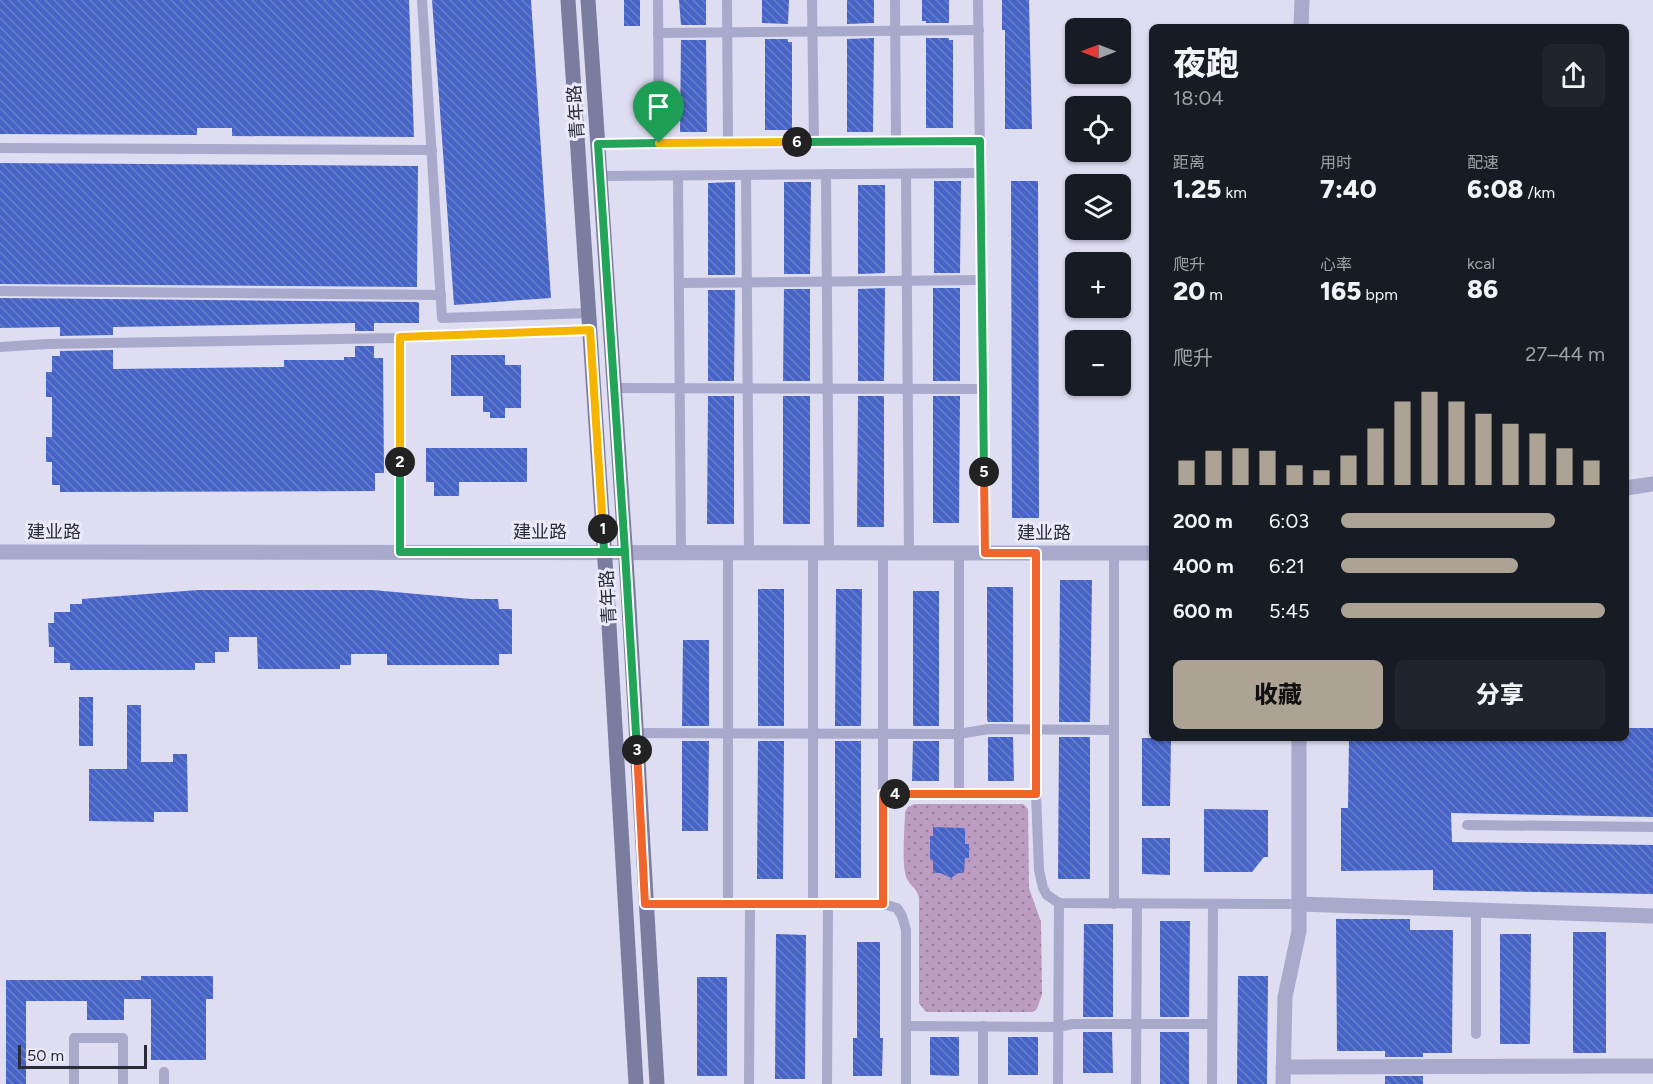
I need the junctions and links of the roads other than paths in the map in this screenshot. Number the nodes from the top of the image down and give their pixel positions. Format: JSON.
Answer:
{"nodes":[{"id":1,"x":422,"y":0,"type":"edge"},
{"id":2,"x":568,"y":0,"type":"edge"},
{"id":3,"x":588,"y":0,"type":"edge"},
{"id":4,"x":658,"y":0,"type":"edge"},
{"id":5,"x":727,"y":0,"type":"edge"},
{"id":6,"x":812,"y":0,"type":"edge"},
{"id":7,"x":895,"y":0,"type":"edge"},
{"id":8,"x":978,"y":0,"type":"edge"},
{"id":9,"x":1302,"y":0,"type":"edge"},
{"id":10,"x":1301,"y":24,"type":"edge"},
{"id":11,"x":979,"y":30,"type":"junction"},
{"id":12,"x":896,"y":31,"type":"junction"},
{"id":13,"x":727,"y":32,"type":"junction"},
{"id":14,"x":813,"y":32,"type":"junction"},
{"id":15,"x":658,"y":33,"type":"junction"},
{"id":16,"x":896,"y":141,"type":"junction"},
{"id":17,"x":980,"y":141,"type":"junction"},
{"id":18,"x":814,"y":142,"type":"junction"},
{"id":19,"x":659,"y":143,"type":"junction"},
{"id":20,"x":728,"y":143,"type":"junction"},
{"id":21,"x":598,"y":144,"type":"junction"},
{"id":22,"x":0,"y":148,"type":"edge"},
{"id":23,"x":432,"y":150,"type":"junction"},
{"id":24,"x":980,"y":173,"type":"junction"},
{"id":25,"x":826,"y":174,"type":"junction"},
{"id":26,"x":906,"y":174,"type":"junction"},
{"id":27,"x":746,"y":175,"type":"junction"},
{"id":28,"x":600,"y":176,"type":"junction"},
{"id":29,"x":678,"y":176,"type":"junction"},
{"id":30,"x":981,"y":280,"type":"junction"},
{"id":31,"x":827,"y":281,"type":"junction"},
{"id":32,"x":907,"y":281,"type":"junction"},
{"id":33,"x":747,"y":282,"type":"junction"},
{"id":34,"x":679,"y":283,"type":"junction"},
{"id":35,"x":0,"y":291,"type":"edge"},
{"id":36,"x":441,"y":295,"type":"junction"},
{"id":37,"x":588,"y":313,"type":"junction"},
{"id":38,"x":590,"y":330,"type":"junction"},
{"id":39,"x":400,"y":337,"type":"junction"},
{"id":40,"x":0,"y":347,"type":"edge"},
{"id":41,"x":614,"y":388,"type":"junction"},
{"id":42,"x":680,"y":388,"type":"junction"},
{"id":43,"x":748,"y":388,"type":"junction"},
{"id":44,"x":828,"y":388,"type":"junction"},
{"id":45,"x":908,"y":389,"type":"junction"},
{"id":46,"x":983,"y":389,"type":"junction"},
{"id":47,"x":1653,"y":484,"type":"edge"},
{"id":48,"x":1629,"y":488,"type":"edge"},
{"id":49,"x":0,"y":552,"type":"edge"},
{"id":50,"x":400,"y":552,"type":"junction"},
{"id":51,"x":604,"y":552,"type":"junction"},
{"id":52,"x":625,"y":552,"type":"junction"},
{"id":53,"x":681,"y":553,"type":"junction"},
{"id":54,"x":728,"y":553,"type":"junction"},
{"id":55,"x":749,"y":553,"type":"junction"},
{"id":56,"x":883,"y":553,"type":"junction"},
{"id":57,"x":909,"y":553,"type":"junction"},
{"id":58,"x":959,"y":553,"type":"junction"},
{"id":59,"x":985,"y":553,"type":"junction"},
{"id":60,"x":1036,"y":553,"type":"junction"},
{"id":61,"x":1114,"y":553,"type":"junction"},
{"id":62,"x":1149,"y":553,"type":"edge"},
{"id":63,"x":813,"y":554,"type":"junction"},
{"id":64,"x":829,"y":554,"type":"junction"},
{"id":65,"x":1036,"y":730,"type":"junction"},
{"id":66,"x":1114,"y":730,"type":"junction"},
{"id":67,"x":636,"y":733,"type":"junction"},
{"id":68,"x":728,"y":733,"type":"junction"},
{"id":69,"x":813,"y":733,"type":"junction"},
{"id":70,"x":883,"y":734,"type":"junction"},
{"id":71,"x":959,"y":734,"type":"junction"},
{"id":72,"x":1299,"y":741,"type":"edge"},
{"id":73,"x":883,"y":794,"type":"junction"},
{"id":74,"x":959,"y":794,"type":"junction"},
{"id":75,"x":1036,"y":794,"type":"junction"},
{"id":76,"x":1467,"y":825,"type":"dead end"},
{"id":77,"x":1653,"y":827,"type":"edge"},
{"id":78,"x":1059,"y":903,"type":"junction"},
{"id":79,"x":645,"y":904,"type":"junction"},
{"id":80,"x":728,"y":904,"type":"junction"},
{"id":81,"x":750,"y":904,"type":"junction"},
{"id":82,"x":813,"y":904,"type":"junction"},
{"id":83,"x":828,"y":904,"type":"junction"},
{"id":84,"x":883,"y":904,"type":"junction"},
{"id":85,"x":1114,"y":904,"type":"junction"},
{"id":86,"x":1137,"y":904,"type":"junction"},
{"id":87,"x":1213,"y":904,"type":"junction"},
{"id":88,"x":1299,"y":904,"type":"junction"},
{"id":89,"x":1476,"y":910,"type":"junction"},
{"id":90,"x":1653,"y":916,"type":"edge"},
{"id":91,"x":1136,"y":1024,"type":"junction"},
{"id":92,"x":1212,"y":1024,"type":"junction"},
{"id":93,"x":906,"y":1026,"type":"junction"},
{"id":94,"x":983,"y":1026,"type":"junction"},
{"id":95,"x":1058,"y":1027,"type":"junction"},
{"id":96,"x":1476,"y":1034,"type":"dead end"},
{"id":97,"x":1653,"y":1066,"type":"edge"},
{"id":98,"x":1283,"y":1067,"type":"junction"},
{"id":99,"x":164,"y":1072,"type":"dead end"},
{"id":100,"x":74,"y":1084,"type":"edge"},
{"id":101,"x":123,"y":1084,"type":"edge"},
{"id":102,"x":164,"y":1084,"type":"edge"},
{"id":103,"x":636,"y":1084,"type":"edge"},
{"id":104,"x":657,"y":1084,"type":"edge"},
{"id":105,"x":749,"y":1084,"type":"edge"},
{"id":106,"x":827,"y":1084,"type":"edge"},
{"id":107,"x":906,"y":1084,"type":"edge"},
{"id":108,"x":983,"y":1084,"type":"edge"},
{"id":109,"x":1058,"y":1084,"type":"edge"},
{"id":110,"x":1136,"y":1084,"type":"edge"},
{"id":111,"x":1212,"y":1084,"type":"edge"},
{"id":112,"x":1283,"y":1084,"type":"edge"}],
"edges":[{"from":1,"to":23,"type":"lane"},
{"from":2,"to":37,"type":"street","name":"青年路"},
{"from":3,"to":21,"type":"street","name":"青年路"},
{"from":4,"to":15,"type":"lane"},
{"from":5,"to":13,"type":"lane"},
{"from":6,"to":14,"type":"lane"},
{"from":7,"to":12,"type":"lane"},
{"from":8,"to":11,"type":"lane"},
{"from":9,"to":10,"type":"street"},
{"from":11,"to":12,"type":"lane"},
{"from":11,"to":17,"type":"lane"},
{"from":12,"to":14,"type":"lane"},
{"from":12,"to":16,"type":"lane"},
{"from":13,"to":14,"type":"lane"},
{"from":13,"to":15,"type":"lane"},
{"from":13,"to":20,"type":"lane"},
{"from":14,"to":18,"type":"lane"},
{"from":15,"to":19,"type":"lane"},
{"from":16,"to":17,"type":"lane"},
{"from":16,"to":18,"type":"lane"},
{"from":17,"to":24,"type":"lane"},
{"from":18,"to":20,"type":"lane"},
{"from":19,"to":20,"type":"lane"},
{"from":19,"to":21,"type":"lane"},
{"from":21,"to":28,"type":"street","name":"青年路"},
{"from":22,"to":23,"type":"lane"},
{"from":23,"to":36,"type":"lane"},
{"from":24,"to":26,"type":"lane"},
{"from":24,"to":30,"type":"lane"},
{"from":25,"to":26,"type":"lane"},
{"from":25,"to":27,"type":"lane"},
{"from":25,"to":31,"type":"lane"},
{"from":26,"to":32,"type":"lane"},
{"from":27,"to":29,"type":"lane"},
{"from":27,"to":33,"type":"lane"},
{"from":28,"to":29,"type":"lane"},
{"from":28,"to":41,"type":"street","name":"青年路"},
{"from":29,"to":34,"type":"lane"},
{"from":30,"to":32,"type":"lane"},
{"from":30,"to":46,"type":"lane"},
{"from":31,"to":32,"type":"lane"},
{"from":31,"to":33,"type":"lane"},
{"from":31,"to":44,"type":"lane"},
{"from":32,"to":45,"type":"lane"},
{"from":33,"to":34,"type":"lane"},
{"from":33,"to":43,"type":"lane"},
{"from":34,"to":42,"type":"lane"},
{"from":35,"to":36,"type":"lane"},
{"from":36,"to":37,"type":"lane"},
{"from":37,"to":38,"type":"street","name":"青年路"},
{"from":38,"to":39,"type":"lane"},
{"from":38,"to":51,"type":"street","name":"青年路"},
{"from":39,"to":40,"type":"lane"},
{"from":39,"to":50,"type":"lane"},
{"from":41,"to":42,"type":"lane"},
{"from":41,"to":52,"type":"street","name":"青年路"},
{"from":42,"to":43,"type":"lane"},
{"from":42,"to":53,"type":"lane"},
{"from":43,"to":44,"type":"lane"},
{"from":43,"to":55,"type":"lane"},
{"from":44,"to":45,"type":"lane"},
{"from":44,"to":64,"type":"lane"},
{"from":45,"to":46,"type":"lane"},
{"from":45,"to":57,"type":"lane"},
{"from":46,"to":59,"type":"lane"},
{"from":47,"to":48,"type":"street"},
{"from":49,"to":50,"type":"street","name":"建业路"},
{"from":50,"to":51,"type":"street","name":"建业路"},
{"from":51,"to":52,"type":"street","name":"建业路"},
{"from":51,"to":103,"type":"street","name":"青年路"},
{"from":52,"to":53,"type":"street","name":"建业路"},
{"from":52,"to":67,"type":"street","name":"青年路"},
{"from":53,"to":54,"type":"street","name":"建业路"},
{"from":54,"to":55,"type":"street","name":"建业路"},
{"from":54,"to":68,"type":"lane"},
{"from":55,"to":63,"type":"street","name":"建业路"},
{"from":56,"to":57,"type":"street","name":"建业路"},
{"from":56,"to":64,"type":"street","name":"建业路"},
{"from":56,"to":70,"type":"lane"},
{"from":57,"to":58,"type":"street","name":"建业路"},
{"from":58,"to":59,"type":"street","name":"建业路"},
{"from":58,"to":71,"type":"lane"},
{"from":59,"to":60,"type":"street","name":"建业路"},
{"from":60,"to":61,"type":"street","name":"建业路"},
{"from":60,"to":65,"type":"lane"},
{"from":61,"to":62,"type":"street","name":"建业路"},
{"from":61,"to":66,"type":"lane"},
{"from":63,"to":64,"type":"street","name":"建业路"},
{"from":63,"to":69,"type":"lane"},
{"from":65,"to":66,"type":"lane"},
{"from":65,"to":71,"type":"lane"},
{"from":65,"to":75,"type":"lane"},
{"from":66,"to":85,"type":"lane"},
{"from":67,"to":68,"type":"lane"},
{"from":67,"to":79,"type":"street","name":"青年路"},
{"from":68,"to":69,"type":"lane"},
{"from":68,"to":80,"type":"lane"},
{"from":69,"to":70,"type":"lane"},
{"from":69,"to":82,"type":"lane"},
{"from":70,"to":71,"type":"lane"},
{"from":70,"to":73,"type":"lane"},
{"from":71,"to":74,"type":"lane"},
{"from":72,"to":88,"type":"street"},
{"from":73,"to":74,"type":"lane"},
{"from":73,"to":84,"type":"lane"},
{"from":74,"to":75,"type":"lane"},
{"from":75,"to":78,"type":"lane"},
{"from":76,"to":77,"type":"lane"},
{"from":78,"to":85,"type":"lane"},
{"from":78,"to":95,"type":"lane"},
{"from":79,"to":80,"type":"lane"},
{"from":79,"to":104,"type":"street","name":"青年路"},
{"from":80,"to":81,"type":"lane"},
{"from":81,"to":82,"type":"lane"},
{"from":81,"to":105,"type":"lane"},
{"from":82,"to":83,"type":"lane"},
{"from":83,"to":84,"type":"lane"},
{"from":83,"to":106,"type":"lane"},
{"from":84,"to":93,"type":"lane"},
{"from":85,"to":86,"type":"lane"},
{"from":86,"to":87,"type":"lane"},
{"from":86,"to":91,"type":"lane"},
{"from":87,"to":88,"type":"lane"},
{"from":87,"to":92,"type":"lane"},
{"from":88,"to":89,"type":"street"},
{"from":88,"to":98,"type":"street"},
{"from":89,"to":90,"type":"street"},
{"from":89,"to":96,"type":"lane"},
{"from":91,"to":92,"type":"lane"},
{"from":91,"to":95,"type":"lane"},
{"from":91,"to":110,"type":"lane"},
{"from":92,"to":111,"type":"lane"},
{"from":93,"to":94,"type":"lane"},
{"from":93,"to":107,"type":"lane"},
{"from":94,"to":95,"type":"lane"},
{"from":94,"to":108,"type":"lane"},
{"from":95,"to":109,"type":"lane"},
{"from":97,"to":98,"type":"street"},
{"from":98,"to":112,"type":"street"},
{"from":99,"to":102,"type":"lane"},
{"from":100,"to":101,"type":"lane"}]}
